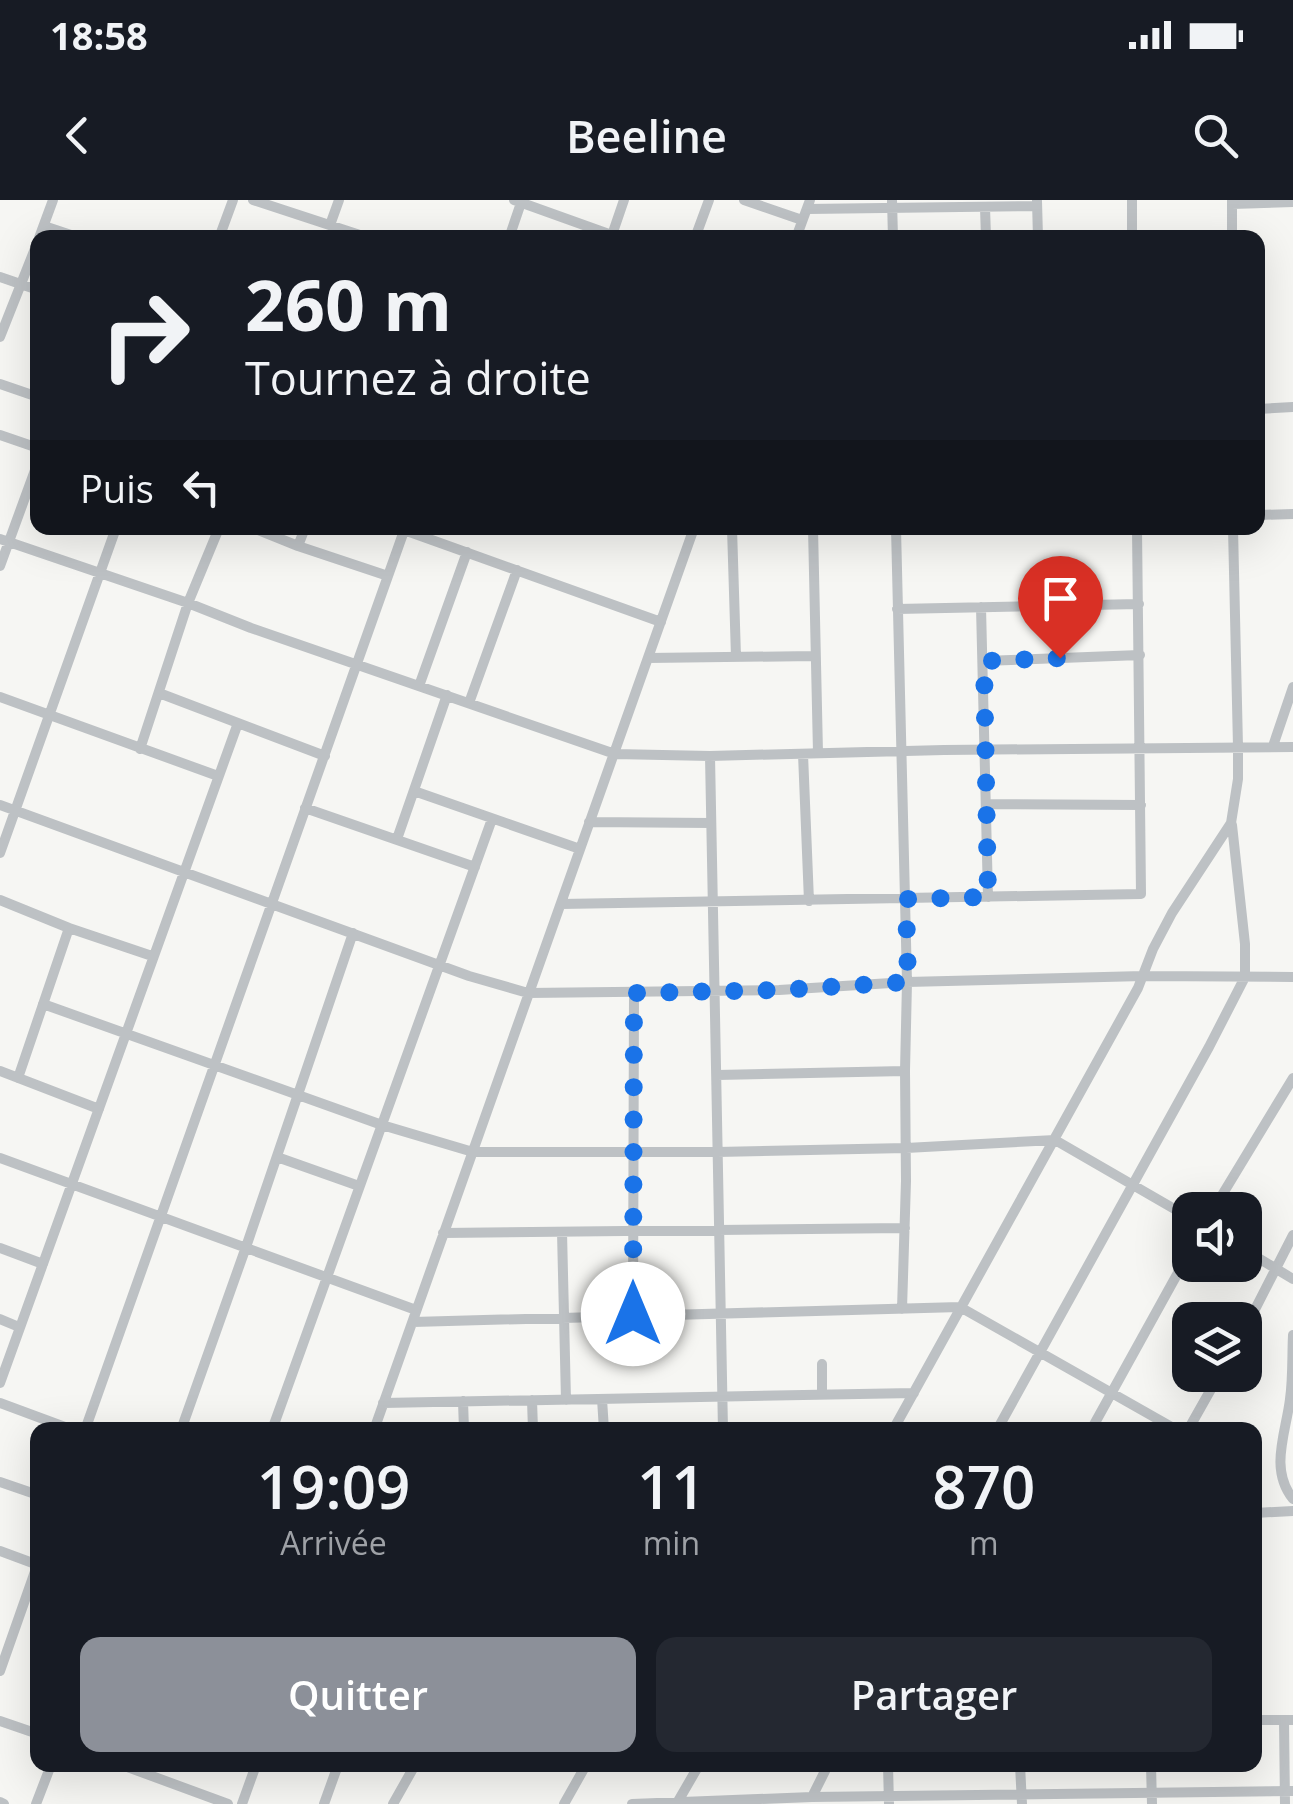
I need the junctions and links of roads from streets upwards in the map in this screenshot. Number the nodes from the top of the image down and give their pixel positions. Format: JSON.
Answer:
{"nodes":[{"id":1,"x":53,"y":200,"type":"edge"},
{"id":2,"x":233,"y":200,"type":"edge"},
{"id":3,"x":253,"y":200,"type":"edge"},
{"id":4,"x":339,"y":200,"type":"edge"},
{"id":5,"x":624,"y":200,"type":"edge"},
{"id":6,"x":709,"y":200,"type":"edge"},
{"id":7,"x":744,"y":200,"type":"edge"},
{"id":8,"x":1132,"y":200,"type":"edge"},
{"id":9,"x":519,"y":201,"type":"edge"},
{"id":10,"x":1232,"y":202,"type":"edge"},
{"id":11,"x":1293,"y":202,"type":"edge"},
{"id":12,"x":1037,"y":203,"type":"edge"},
{"id":13,"x":892,"y":204,"type":"edge"},
{"id":14,"x":985,"y":207,"type":"junction"},
{"id":15,"x":806,"y":210,"type":"edge"},
{"id":16,"x":330,"y":225,"type":"junction"},
{"id":17,"x":44,"y":226,"type":"junction"},
{"id":18,"x":42,"y":230,"type":"edge"},
{"id":19,"x":56,"y":230,"type":"edge"},
{"id":20,"x":223,"y":230,"type":"edge"},
{"id":21,"x":346,"y":230,"type":"edge"},
{"id":22,"x":511,"y":230,"type":"edge"},
{"id":23,"x":599,"y":230,"type":"edge"},
{"id":24,"x":617,"y":230,"type":"edge"},
{"id":25,"x":698,"y":230,"type":"edge"},
{"id":26,"x":892,"y":230,"type":"edge"},
{"id":27,"x":986,"y":230,"type":"edge"},
{"id":28,"x":1038,"y":230,"type":"edge"},
{"id":29,"x":1132,"y":230,"type":"edge"},
{"id":30,"x":1232,"y":230,"type":"edge"},
{"id":31,"x":30,"y":259,"type":"edge"},
{"id":32,"x":0,"y":277,"type":"edge"},
{"id":33,"x":20,"y":284,"type":"junction"},
{"id":34,"x":30,"y":287,"type":"edge"},
{"id":35,"x":0,"y":337,"type":"edge"},
{"id":36,"x":0,"y":384,"type":"edge"},
{"id":37,"x":30,"y":394,"type":"edge"},
{"id":38,"x":1293,"y":407,"type":"edge"},
{"id":39,"x":1265,"y":409,"type":"edge"},
{"id":40,"x":0,"y":435,"type":"edge"},
{"id":41,"x":30,"y":445,"type":"edge"},
{"id":42,"x":30,"y":481,"type":"edge"},
{"id":43,"x":1293,"y":514,"type":"edge"},
{"id":44,"x":1265,"y":515,"type":"edge"},
{"id":45,"x":113,"y":535,"type":"edge"},
{"id":46,"x":216,"y":535,"type":"edge"},
{"id":47,"x":270,"y":535,"type":"edge"},
{"id":48,"x":302,"y":535,"type":"edge"},
{"id":49,"x":403,"y":535,"type":"edge"},
{"id":50,"x":421,"y":535,"type":"edge"},
{"id":51,"x":692,"y":535,"type":"edge"},
{"id":52,"x":733,"y":535,"type":"edge"},
{"id":53,"x":813,"y":535,"type":"edge"},
{"id":54,"x":896,"y":535,"type":"edge"},
{"id":55,"x":1136,"y":535,"type":"edge"},
{"id":56,"x":1233,"y":535,"type":"edge"},
{"id":57,"x":4,"y":541,"type":"edge"},
{"id":58,"x":298,"y":546,"type":"junction"},
{"id":59,"x":467,"y":552,"type":"junction"},
{"id":60,"x":0,"y":566,"type":"edge"},
{"id":61,"x":518,"y":570,"type":"junction"},
{"id":62,"x":99,"y":574,"type":"junction"},
{"id":63,"x":388,"y":576,"type":"junction"},
{"id":64,"x":188,"y":603,"type":"junction"},
{"id":65,"x":1139,"y":604,"type":"junction"},
{"id":66,"x":982,"y":607,"type":"junction"},
{"id":67,"x":897,"y":609,"type":"junction"},
{"id":68,"x":661,"y":622,"type":"junction"},
{"id":69,"x":1140,"y":655,"type":"junction"},
{"id":70,"x":815,"y":656,"type":"junction"},
{"id":71,"x":736,"y":657,"type":"junction"},
{"id":72,"x":648,"y":658,"type":"junction"},
{"id":73,"x":984,"y":661,"type":"junction"},
{"id":74,"x":358,"y":664,"type":"junction"},
{"id":75,"x":419,"y":686,"type":"junction"},
{"id":76,"x":1293,"y":687,"type":"edge"},
{"id":77,"x":160,"y":692,"type":"junction"},
{"id":78,"x":447,"y":695,"type":"junction"},
{"id":79,"x":0,"y":696,"type":"edge"},
{"id":80,"x":469,"y":703,"type":"junction"},
{"id":81,"x":49,"y":716,"type":"junction"},
{"id":82,"x":238,"y":723,"type":"junction"},
{"id":83,"x":1273,"y":746,"type":"junction"},
{"id":84,"x":1293,"y":747,"type":"edge"},
{"id":85,"x":1238,"y":748,"type":"junction"},
{"id":86,"x":140,"y":749,"type":"junction"},
{"id":87,"x":1141,"y":749,"type":"junction"},
{"id":88,"x":986,"y":750,"type":"junction"},
{"id":89,"x":901,"y":752,"type":"junction"},
{"id":90,"x":818,"y":753,"type":"junction"},
{"id":91,"x":615,"y":754,"type":"junction"},
{"id":92,"x":802,"y":754,"type":"junction"},
{"id":93,"x":325,"y":756,"type":"junction"},
{"id":94,"x":710,"y":756,"type":"junction"},
{"id":95,"x":218,"y":776,"type":"junction"},
{"id":96,"x":414,"y":791,"type":"junction"},
{"id":97,"x":986,"y":804,"type":"junction"},
{"id":98,"x":1140,"y":804,"type":"junction"},
{"id":99,"x":0,"y":805,"type":"edge"},
{"id":100,"x":306,"y":808,"type":"junction"},
{"id":101,"x":15,"y":810,"type":"junction"},
{"id":102,"x":492,"y":819,"type":"junction"},
{"id":103,"x":589,"y":822,"type":"junction"},
{"id":104,"x":1232,"y":823,"type":"junction"},
{"id":105,"x":711,"y":824,"type":"junction"},
{"id":106,"x":397,"y":840,"type":"junction"},
{"id":107,"x":580,"y":849,"type":"junction"},
{"id":108,"x":0,"y":853,"type":"edge"},
{"id":109,"x":475,"y":866,"type":"junction"},
{"id":110,"x":182,"y":873,"type":"junction"},
{"id":111,"x":988,"y":897,"type":"junction"},
{"id":112,"x":906,"y":899,"type":"junction"},
{"id":113,"x":0,"y":900,"type":"edge"},
{"id":114,"x":808,"y":901,"type":"junction"},
{"id":115,"x":712,"y":902,"type":"junction"},
{"id":116,"x":272,"y":904,"type":"junction"},
{"id":117,"x":561,"y":904,"type":"junction"},
{"id":118,"x":69,"y":928,"type":"junction"},
{"id":119,"x":354,"y":933,"type":"junction"},
{"id":120,"x":152,"y":956,"type":"junction"},
{"id":121,"x":440,"y":964,"type":"junction"},
{"id":122,"x":1143,"y":976,"type":"junction"},
{"id":123,"x":1293,"y":976,"type":"edge"},
{"id":124,"x":1245,"y":977,"type":"junction"},
{"id":125,"x":908,"y":982,"type":"junction"},
{"id":126,"x":716,"y":991,"type":"junction"},
{"id":127,"x":634,"y":993,"type":"junction"},
{"id":128,"x":528,"y":994,"type":"junction"},
{"id":129,"x":43,"y":1004,"type":"junction"},
{"id":130,"x":126,"y":1034,"type":"junction"},
{"id":131,"x":215,"y":1064,"type":"junction"},
{"id":132,"x":0,"y":1071,"type":"edge"},
{"id":133,"x":905,"y":1071,"type":"junction"},
{"id":134,"x":717,"y":1075,"type":"junction"},
{"id":135,"x":18,"y":1078,"type":"junction"},
{"id":136,"x":1293,"y":1078,"type":"edge"},
{"id":137,"x":298,"y":1095,"type":"junction"},
{"id":138,"x":99,"y":1109,"type":"junction"},
{"id":139,"x":382,"y":1125,"type":"junction"},
{"id":140,"x":1056,"y":1140,"type":"junction"},
{"id":141,"x":906,"y":1148,"type":"junction"},
{"id":142,"x":472,"y":1152,"type":"junction"},
{"id":143,"x":633,"y":1152,"type":"junction"},
{"id":144,"x":717,"y":1152,"type":"junction"},
{"id":145,"x":0,"y":1158,"type":"edge"},
{"id":146,"x":277,"y":1158,"type":"junction"},
{"id":147,"x":72,"y":1183,"type":"junction"},
{"id":148,"x":1132,"y":1184,"type":"junction"},
{"id":149,"x":360,"y":1186,"type":"junction"},
{"id":150,"x":1225,"y":1192,"type":"edge"},
{"id":151,"x":1172,"y":1207,"type":"edge"},
{"id":152,"x":162,"y":1216,"type":"junction"},
{"id":153,"x":906,"y":1228,"type":"junction"},
{"id":154,"x":719,"y":1230,"type":"junction"},
{"id":155,"x":633,"y":1231,"type":"junction"},
{"id":156,"x":562,"y":1232,"type":"junction"},
{"id":157,"x":443,"y":1233,"type":"junction"},
{"id":158,"x":1293,"y":1235,"type":"edge"},
{"id":159,"x":0,"y":1248,"type":"edge"},
{"id":160,"x":246,"y":1248,"type":"junction"},
{"id":161,"x":1262,"y":1260,"type":"edge"},
{"id":162,"x":43,"y":1264,"type":"junction"},
{"id":163,"x":1276,"y":1269,"type":"junction"},
{"id":164,"x":326,"y":1278,"type":"junction"},
{"id":165,"x":1293,"y":1279,"type":"edge"},
{"id":166,"x":1173,"y":1282,"type":"edge"},
{"id":167,"x":1259,"y":1302,"type":"edge"},
{"id":168,"x":960,"y":1307,"type":"junction"},
{"id":169,"x":902,"y":1309,"type":"junction"},
{"id":170,"x":720,"y":1313,"type":"junction"},
{"id":171,"x":633,"y":1314,"type":"junction"},
{"id":172,"x":414,"y":1316,"type":"junction"},
{"id":173,"x":564,"y":1316,"type":"junction"},
{"id":174,"x":0,"y":1320,"type":"edge"},
{"id":175,"x":20,"y":1327,"type":"junction"},
{"id":176,"x":1293,"y":1335,"type":"edge"},
{"id":177,"x":1038,"y":1352,"type":"junction"},
{"id":178,"x":822,"y":1364,"type":"dead end"},
{"id":179,"x":1292,"y":1368,"type":"edge"},
{"id":180,"x":0,"y":1382,"type":"edge"},
{"id":181,"x":1209,"y":1392,"type":"edge"},
{"id":182,"x":914,"y":1393,"type":"junction"},
{"id":183,"x":822,"y":1394,"type":"junction"},
{"id":184,"x":1110,"y":1394,"type":"junction"},
{"id":185,"x":722,"y":1396,"type":"junction"},
{"id":186,"x":602,"y":1399,"type":"junction"},
{"id":187,"x":532,"y":1400,"type":"junction"},
{"id":188,"x":566,"y":1400,"type":"junction"},
{"id":189,"x":462,"y":1401,"type":"junction"},
{"id":190,"x":0,"y":1403,"type":"edge"},
{"id":191,"x":384,"y":1403,"type":"junction"},
{"id":192,"x":51,"y":1422,"type":"edge"},
{"id":193,"x":89,"y":1422,"type":"edge"},
{"id":194,"x":184,"y":1422,"type":"edge"},
{"id":195,"x":275,"y":1422,"type":"edge"},
{"id":196,"x":377,"y":1422,"type":"edge"},
{"id":197,"x":463,"y":1422,"type":"edge"},
{"id":198,"x":532,"y":1422,"type":"edge"},
{"id":199,"x":603,"y":1422,"type":"edge"},
{"id":200,"x":722,"y":1422,"type":"edge"},
{"id":201,"x":898,"y":1422,"type":"edge"},
{"id":202,"x":1000,"y":1422,"type":"edge"},
{"id":203,"x":1095,"y":1422,"type":"edge"},
{"id":204,"x":1162,"y":1422,"type":"edge"},
{"id":205,"x":1193,"y":1422,"type":"edge"},
{"id":206,"x":1287,"y":1446,"type":"edge"},
{"id":207,"x":0,"y":1482,"type":"edge"},
{"id":208,"x":30,"y":1492,"type":"edge"},
{"id":209,"x":1293,"y":1498,"type":"edge"},
{"id":210,"x":1293,"y":1512,"type":"edge"},
{"id":211,"x":1262,"y":1513,"type":"edge"},
{"id":212,"x":0,"y":1551,"type":"edge"},
{"id":213,"x":30,"y":1562,"type":"edge"},
{"id":214,"x":30,"y":1585,"type":"edge"},
{"id":215,"x":0,"y":1672,"type":"edge"},
{"id":216,"x":1262,"y":1720,"type":"edge"},
{"id":217,"x":1288,"y":1720,"type":"edge"},
{"id":218,"x":0,"y":1721,"type":"edge"},
{"id":219,"x":30,"y":1731,"type":"edge"},
{"id":220,"x":48,"y":1772,"type":"edge"},
{"id":221,"x":141,"y":1772,"type":"edge"},
{"id":222,"x":253,"y":1772,"type":"edge"},
{"id":223,"x":335,"y":1772,"type":"edge"},
{"id":224,"x":411,"y":1772,"type":"edge"},
{"id":225,"x":582,"y":1772,"type":"edge"},
{"id":226,"x":694,"y":1772,"type":"edge"},
{"id":227,"x":823,"y":1772,"type":"edge"},
{"id":228,"x":888,"y":1772,"type":"edge"},
{"id":229,"x":1020,"y":1772,"type":"edge"},
{"id":230,"x":1152,"y":1772,"type":"edge"},
{"id":231,"x":1289,"y":1791,"type":"edge"},
{"id":232,"x":1022,"y":1799,"type":"edge"},
{"id":233,"x":1152,"y":1799,"type":"edge"},
{"id":234,"x":805,"y":1800,"type":"edge"},
{"id":235,"x":889,"y":1800,"type":"edge"},
{"id":236,"x":677,"y":1803,"type":"edge"},
{"id":237,"x":36,"y":1804,"type":"edge"},
{"id":238,"x":228,"y":1804,"type":"edge"},
{"id":239,"x":242,"y":1804,"type":"edge"},
{"id":240,"x":324,"y":1804,"type":"edge"},
{"id":241,"x":393,"y":1804,"type":"edge"},
{"id":242,"x":564,"y":1804,"type":"edge"},
{"id":243,"x":632,"y":1804,"type":"edge"},
{"id":244,"x":1285,"y":1804,"type":"edge"}],
"edges":[{"from":1,"to":17,"type":"street"},
{"from":2,"to":20,"type":"street"},
{"from":3,"to":16,"type":"street"},
{"from":4,"to":16,"type":"street"},
{"from":5,"to":24,"type":"street"},
{"from":6,"to":25,"type":"street"},
{"from":7,"to":15,"type":"street"},
{"from":8,"to":29,"type":"street"},
{"from":9,"to":22,"type":"street"},
{"from":9,"to":23,"type":"street"},
{"from":10,"to":11,"type":"street"},
{"from":10,"to":30,"type":"street"},
{"from":12,"to":14,"type":"street"},
{"from":12,"to":28,"type":"street"},
{"from":13,"to":14,"type":"street"},
{"from":13,"to":15,"type":"street"},
{"from":13,"to":26,"type":"street"},
{"from":14,"to":27,"type":"street"},
{"from":16,"to":21,"type":"street"},
{"from":17,"to":18,"type":"street"},
{"from":17,"to":19,"type":"street"},
{"from":31,"to":33,"type":"street"},
{"from":32,"to":33,"type":"street"},
{"from":33,"to":34,"type":"street"},
{"from":33,"to":35,"type":"street"},
{"from":36,"to":37,"type":"street"},
{"from":38,"to":39,"type":"street"},
{"from":40,"to":41,"type":"street"},
{"from":42,"to":57,"type":"street"},
{"from":43,"to":44,"type":"street"},
{"from":45,"to":62,"type":"street"},
{"from":46,"to":64,"type":"street"},
{"from":47,"to":58,"type":"street"},
{"from":48,"to":58,"type":"street"},
{"from":49,"to":63,"type":"street"},
{"from":50,"to":59,"type":"street"},
{"from":51,"to":68,"type":"street"},
{"from":52,"to":71,"type":"street"},
{"from":53,"to":70,"type":"street"},
{"from":54,"to":67,"type":"street"},
{"from":55,"to":65,"type":"street"},
{"from":56,"to":85,"type":"street"},
{"from":57,"to":60,"type":"street"},
{"from":57,"to":62,"type":"street"},
{"from":58,"to":63,"type":"street"},
{"from":59,"to":61,"type":"street"},
{"from":59,"to":75,"type":"street"},
{"from":61,"to":68,"type":"street"},
{"from":61,"to":80,"type":"street"},
{"from":62,"to":64,"type":"street"},
{"from":62,"to":81,"type":"street"},
{"from":63,"to":74,"type":"street"},
{"from":64,"to":74,"type":"street"},
{"from":64,"to":77,"type":"street"},
{"from":65,"to":66,"type":"street"},
{"from":65,"to":69,"type":"street"},
{"from":66,"to":67,"type":"street"},
{"from":66,"to":73,"type":"street"},
{"from":67,"to":89,"type":"street"},
{"from":68,"to":72,"type":"street"},
{"from":69,"to":73,"type":"street"},
{"from":69,"to":87,"type":"street"},
{"from":70,"to":71,"type":"street"},
{"from":70,"to":90,"type":"street"},
{"from":71,"to":72,"type":"street"},
{"from":72,"to":91,"type":"street"},
{"from":73,"to":88,"type":"street"},
{"from":74,"to":75,"type":"street"},
{"from":74,"to":93,"type":"street"},
{"from":75,"to":78,"type":"street"},
{"from":76,"to":83,"type":"street"},
{"from":77,"to":82,"type":"street"},
{"from":77,"to":86,"type":"street"},
{"from":78,"to":80,"type":"street"},
{"from":78,"to":96,"type":"street"},
{"from":79,"to":81,"type":"street"},
{"from":80,"to":91,"type":"street"},
{"from":81,"to":86,"type":"street"},
{"from":81,"to":101,"type":"street"},
{"from":82,"to":93,"type":"street"},
{"from":82,"to":95,"type":"street"},
{"from":83,"to":84,"type":"street"},
{"from":83,"to":85,"type":"street"},
{"from":85,"to":87,"type":"street"},
{"from":85,"to":104,"type":"street"},
{"from":86,"to":95,"type":"street"},
{"from":87,"to":88,"type":"street"},
{"from":87,"to":98,"type":"street"},
{"from":88,"to":89,"type":"street"},
{"from":88,"to":97,"type":"street"},
{"from":89,"to":90,"type":"street"},
{"from":89,"to":112,"type":"street"},
{"from":90,"to":92,"type":"street"},
{"from":91,"to":94,"type":"street"},
{"from":91,"to":103,"type":"street"},
{"from":92,"to":94,"type":"street"},
{"from":92,"to":114,"type":"street"},
{"from":93,"to":100,"type":"street"},
{"from":94,"to":105,"type":"street"},
{"from":95,"to":110,"type":"street"},
{"from":96,"to":102,"type":"street"},
{"from":96,"to":106,"type":"street"},
{"from":97,"to":98,"type":"street"},
{"from":97,"to":111,"type":"street"},
{"from":98,"to":111,"type":"street"},
{"from":99,"to":101,"type":"street"},
{"from":100,"to":106,"type":"street"},
{"from":100,"to":116,"type":"street"},
{"from":101,"to":108,"type":"street"},
{"from":101,"to":110,"type":"street"},
{"from":102,"to":107,"type":"street"},
{"from":102,"to":109,"type":"street"},
{"from":103,"to":105,"type":"street"},
{"from":103,"to":107,"type":"street"},
{"from":104,"to":122,"type":"street"},
{"from":104,"to":124,"type":"street"},
{"from":105,"to":115,"type":"street"},
{"from":106,"to":109,"type":"street"},
{"from":107,"to":117,"type":"street"},
{"from":109,"to":121,"type":"street"},
{"from":110,"to":116,"type":"street"},
{"from":110,"to":120,"type":"street"},
{"from":111,"to":112,"type":"street"},
{"from":112,"to":114,"type":"street"},
{"from":112,"to":125,"type":"street"},
{"from":113,"to":118,"type":"street"},
{"from":114,"to":115,"type":"street"},
{"from":115,"to":117,"type":"street"},
{"from":115,"to":126,"type":"street"},
{"from":116,"to":119,"type":"street"},
{"from":116,"to":131,"type":"street"},
{"from":117,"to":128,"type":"street"},
{"from":118,"to":120,"type":"street"},
{"from":118,"to":129,"type":"street"},
{"from":119,"to":121,"type":"street"},
{"from":119,"to":137,"type":"street"},
{"from":120,"to":130,"type":"street"},
{"from":121,"to":128,"type":"street"},
{"from":121,"to":139,"type":"street"},
{"from":122,"to":124,"type":"street"},
{"from":122,"to":125,"type":"street"},
{"from":122,"to":140,"type":"street"},
{"from":123,"to":124,"type":"street"},
{"from":124,"to":148,"type":"street"},
{"from":125,"to":126,"type":"street"},
{"from":125,"to":133,"type":"street"},
{"from":126,"to":127,"type":"street"},
{"from":126,"to":134,"type":"street"},
{"from":127,"to":128,"type":"street"},
{"from":127,"to":143,"type":"street"},
{"from":128,"to":142,"type":"street"},
{"from":129,"to":130,"type":"street"},
{"from":129,"to":135,"type":"street"},
{"from":130,"to":131,"type":"street"},
{"from":130,"to":138,"type":"street"},
{"from":131,"to":137,"type":"street"},
{"from":131,"to":152,"type":"street"},
{"from":132,"to":135,"type":"street"},
{"from":133,"to":134,"type":"street"},
{"from":133,"to":141,"type":"street"},
{"from":134,"to":144,"type":"street"},
{"from":135,"to":138,"type":"street"},
{"from":136,"to":150,"type":"street"},
{"from":137,"to":139,"type":"street"},
{"from":137,"to":146,"type":"street"},
{"from":138,"to":147,"type":"street"},
{"from":139,"to":142,"type":"street"},
{"from":139,"to":149,"type":"street"},
{"from":140,"to":141,"type":"street"},
{"from":140,"to":148,"type":"street"},
{"from":140,"to":168,"type":"street"},
{"from":141,"to":144,"type":"street"},
{"from":141,"to":153,"type":"street"},
{"from":142,"to":143,"type":"street"},
{"from":142,"to":157,"type":"street"},
{"from":143,"to":144,"type":"street"},
{"from":143,"to":155,"type":"street"},
{"from":144,"to":154,"type":"street"},
{"from":145,"to":147,"type":"street"},
{"from":146,"to":149,"type":"street"},
{"from":146,"to":160,"type":"street"},
{"from":147,"to":152,"type":"street"},
{"from":147,"to":162,"type":"street"},
{"from":148,"to":151,"type":"street"},
{"from":148,"to":177,"type":"street"},
{"from":149,"to":164,"type":"street"},
{"from":152,"to":160,"type":"street"},
{"from":152,"to":193,"type":"street"},
{"from":153,"to":154,"type":"street"},
{"from":153,"to":169,"type":"street"},
{"from":154,"to":155,"type":"street"},
{"from":154,"to":170,"type":"street"},
{"from":155,"to":156,"type":"street"},
{"from":155,"to":171,"type":"street"},
{"from":156,"to":157,"type":"street"},
{"from":156,"to":173,"type":"street"},
{"from":157,"to":172,"type":"street"},
{"from":158,"to":163,"type":"street"},
{"from":159,"to":162,"type":"street"},
{"from":160,"to":164,"type":"street"},
{"from":160,"to":194,"type":"street"},
{"from":161,"to":163,"type":"street"},
{"from":162,"to":175,"type":"street"},
{"from":163,"to":165,"type":"street"},
{"from":163,"to":167,"type":"street"},
{"from":164,"to":172,"type":"street"},
{"from":164,"to":195,"type":"street"},
{"from":166,"to":184,"type":"street"},
{"from":168,"to":169,"type":"street"},
{"from":168,"to":177,"type":"street"},
{"from":168,"to":182,"type":"street"},
{"from":169,"to":170,"type":"street"},
{"from":170,"to":171,"type":"street"},
{"from":170,"to":185,"type":"street"},
{"from":171,"to":173,"type":"street"},
{"from":172,"to":173,"type":"street"},
{"from":172,"to":191,"type":"street"},
{"from":173,"to":188,"type":"street"},
{"from":174,"to":175,"type":"street"},
{"from":175,"to":180,"type":"street"},
{"from":176,"to":179,"type":"street"},
{"from":177,"to":184,"type":"street"},
{"from":177,"to":202,"type":"street"},
{"from":178,"to":183,"type":"street"},
{"from":179,"to":206,"type":"street"},
{"from":181,"to":205,"type":"street"},
{"from":182,"to":183,"type":"street"},
{"from":182,"to":201,"type":"street"},
{"from":183,"to":185,"type":"street"},
{"from":184,"to":203,"type":"street"},
{"from":184,"to":204,"type":"street"},
{"from":185,"to":186,"type":"street"},
{"from":185,"to":200,"type":"street"},
{"from":186,"to":188,"type":"street"},
{"from":186,"to":199,"type":"street"},
{"from":187,"to":188,"type":"street"},
{"from":187,"to":189,"type":"street"},
{"from":187,"to":198,"type":"street"},
{"from":189,"to":191,"type":"street"},
{"from":189,"to":197,"type":"street"},
{"from":190,"to":192,"type":"street"},
{"from":191,"to":196,"type":"street"},
{"from":206,"to":209,"type":"street"},
{"from":207,"to":208,"type":"street"},
{"from":210,"to":211,"type":"street"},
{"from":212,"to":213,"type":"street"},
{"from":214,"to":215,"type":"street"},
{"from":216,"to":217,"type":"street"},
{"from":217,"to":231,"type":"street"},
{"from":218,"to":219,"type":"street"},
{"from":220,"to":237,"type":"street"},
{"from":221,"to":238,"type":"street"},
{"from":222,"to":239,"type":"street"},
{"from":223,"to":240,"type":"street"},
{"from":224,"to":241,"type":"street"},
{"from":225,"to":242,"type":"street"},
{"from":226,"to":236,"type":"street"},
{"from":227,"to":234,"type":"street"},
{"from":228,"to":235,"type":"street"},
{"from":229,"to":232,"type":"street"},
{"from":230,"to":233,"type":"street"},
{"from":231,"to":233,"type":"street"},
{"from":231,"to":244,"type":"street"},
{"from":232,"to":233,"type":"street"},
{"from":232,"to":235,"type":"street"},
{"from":234,"to":235,"type":"street"},
{"from":234,"to":236,"type":"street"},
{"from":236,"to":243,"type":"street"}]}
